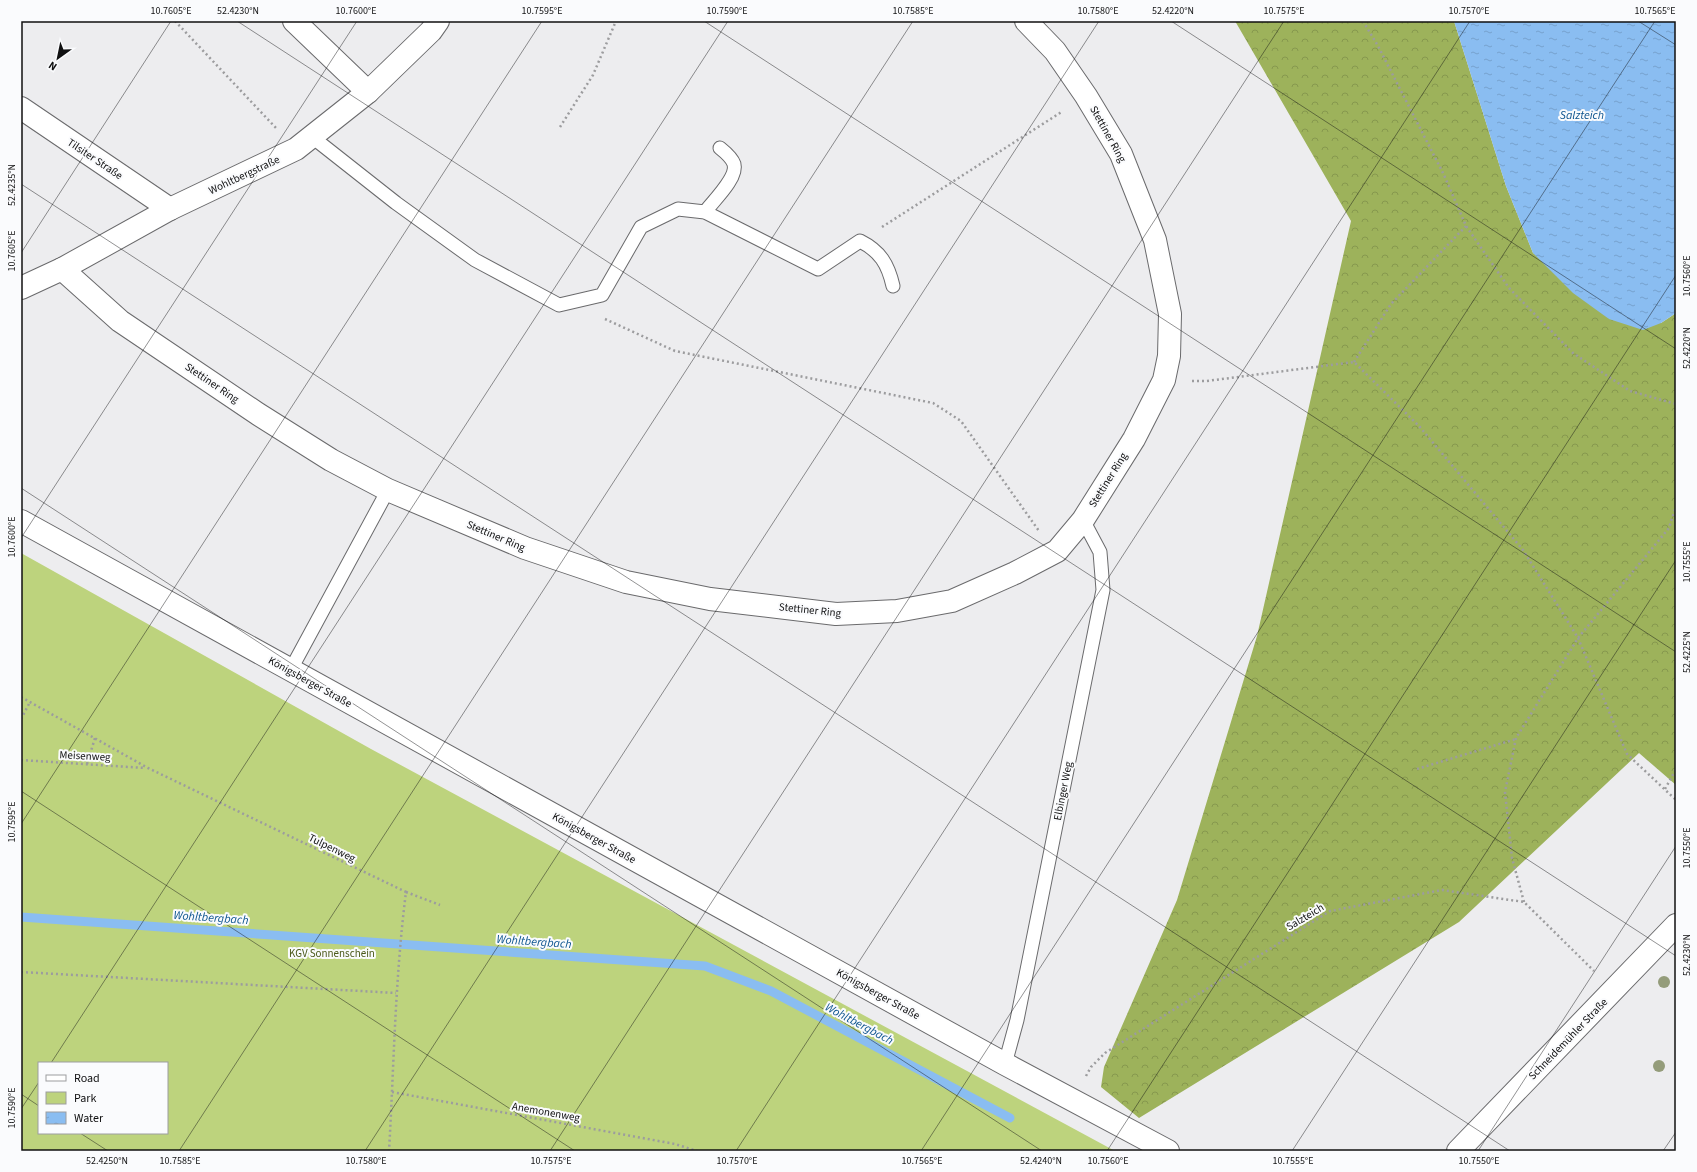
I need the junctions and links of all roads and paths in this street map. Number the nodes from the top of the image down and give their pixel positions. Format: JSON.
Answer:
{"nodes":[{"id":1,"x":175,"y":21,"type":"edge"},
{"id":2,"x":294,"y":21,"type":"edge"},
{"id":3,"x":438,"y":21,"type":"edge"},
{"id":4,"x":616,"y":21,"type":"edge"},
{"id":5,"x":1026,"y":21,"type":"edge"},
{"id":6,"x":1363,"y":21,"type":"edge"},
{"id":7,"x":368,"y":92,"type":"junction"},
{"id":8,"x":1086,"y":96,"type":"junction"},
{"id":9,"x":21,"y":108,"type":"edge"},
{"id":10,"x":560,"y":127,"type":"dead end"},
{"id":11,"x":304,"y":143,"type":"junction"},
{"id":12,"x":720,"y":148,"type":"dead end"},
{"id":13,"x":170,"y":209,"type":"junction"},
{"id":14,"x":705,"y":212,"type":"junction"},
{"id":15,"x":886,"y":224,"type":"dead end"},
{"id":16,"x":1466,"y":226,"type":"junction"},
{"id":17,"x":62,"y":269,"type":"junction"},
{"id":18,"x":893,"y":286,"type":"dead end"},
{"id":19,"x":21,"y":288,"type":"edge"},
{"id":20,"x":604,"y":318,"type":"dead end"},
{"id":21,"x":1354,"y":362,"type":"junction"},
{"id":22,"x":1164,"y":380,"type":"junction"},
{"id":23,"x":1676,"y":404,"type":"edge"},
{"id":24,"x":388,"y":490,"type":"junction"},
{"id":25,"x":1676,"y":506,"type":"edge"},
{"id":26,"x":1083,"y":520,"type":"junction"},
{"id":27,"x":21,"y":521,"type":"edge"},
{"id":28,"x":1057,"y":551,"type":"junction"},
{"id":29,"x":1578,"y":638,"type":"junction"},
{"id":30,"x":290,"y":671,"type":"junction"},
{"id":31,"x":21,"y":697,"type":"edge"},
{"id":32,"x":30,"y":702,"type":"junction"},
{"id":33,"x":21,"y":719,"type":"edge"},
{"id":34,"x":95,"y":738,"type":"junction"},
{"id":35,"x":1516,"y":738,"type":"junction"},
{"id":36,"x":21,"y":760,"type":"edge"},
{"id":37,"x":87,"y":764,"type":"junction"},
{"id":38,"x":148,"y":768,"type":"junction"},
{"id":39,"x":1417,"y":769,"type":"dead end"},
{"id":40,"x":1676,"y":769,"type":"edge"},
{"id":41,"x":1665,"y":789,"type":"junction"},
{"id":42,"x":1676,"y":800,"type":"edge"},
{"id":43,"x":406,"y":892,"type":"junction"},
{"id":44,"x":1524,"y":902,"type":"junction"},
{"id":45,"x":440,"y":905,"type":"dead end"},
{"id":46,"x":1676,"y":925,"type":"edge"},
{"id":47,"x":21,"y":972,"type":"edge"},
{"id":48,"x":1614,"y":991,"type":"junction"},
{"id":49,"x":396,"y":993,"type":"junction"},
{"id":50,"x":1006,"y":1064,"type":"junction"},
{"id":51,"x":392,"y":1092,"type":"junction"},
{"id":52,"x":1074,"y":1101,"type":"junction"},
{"id":53,"x":390,"y":1151,"type":"edge"},
{"id":54,"x":696,"y":1151,"type":"edge"},
{"id":55,"x":1168,"y":1151,"type":"edge"},
{"id":56,"x":1458,"y":1151,"type":"edge"}],
"edges":[{"from":1,"to":11,"type":"path"},
{"from":2,"to":7,"type":"street"},
{"from":3,"to":7,"type":"street","name":"Wohltbergstraße"},
{"from":4,"to":10,"type":"path"},
{"from":5,"to":8,"type":"street","name":"Stettiner Ring"},
{"from":6,"to":16,"type":"path"},
{"from":7,"to":11,"type":"street","name":"Wohltbergstraße"},
{"from":8,"to":15,"type":"path"},
{"from":8,"to":22,"type":"street","name":"Stettiner Ring"},
{"from":9,"to":13,"type":"street","name":"Tilsiter Straße"},
{"from":11,"to":13,"type":"street","name":"Wohltbergstraße"},
{"from":11,"to":14,"type":"lane"},
{"from":12,"to":14,"type":"lane"},
{"from":13,"to":17,"type":"street","name":"Wohltbergstraße"},
{"from":14,"to":18,"type":"lane"},
{"from":16,"to":21,"type":"path"},
{"from":16,"to":23,"type":"path"},
{"from":17,"to":19,"type":"street","name":"Wohltbergstraße"},
{"from":17,"to":24,"type":"street","name":"Stettiner Ring"},
{"from":20,"to":28,"type":"path"},
{"from":21,"to":22,"type":"path"},
{"from":21,"to":29,"type":"path"},
{"from":22,"to":26,"type":"street","name":"Stettiner Ring"},
{"from":24,"to":28,"type":"street","name":"Stettiner Ring"},
{"from":24,"to":30,"type":"lane"},
{"from":25,"to":29,"type":"path"},
{"from":26,"to":28,"type":"street","name":"Stettiner Ring"},
{"from":26,"to":50,"type":"lane","name":"Elbinger Weg"},
{"from":27,"to":30,"type":"street","name":"Königsberger Straße"},
{"from":29,"to":35,"type":"path"},
{"from":29,"to":41,"type":"path"},
{"from":30,"to":50,"type":"street","name":"Königsberger Straße"},
{"from":31,"to":32,"type":"path","name":"Tulpenweg"},
{"from":32,"to":33,"type":"path"},
{"from":32,"to":34,"type":"path","name":"Tulpenweg"},
{"from":34,"to":37,"type":"path"},
{"from":34,"to":38,"type":"path","name":"Tulpenweg"},
{"from":35,"to":39,"type":"path"},
{"from":35,"to":44,"type":"path"},
{"from":36,"to":37,"type":"path","name":"Meisenweg"},
{"from":37,"to":38,"type":"path","name":"Meisenweg"},
{"from":38,"to":43,"type":"path","name":"Tulpenweg"},
{"from":40,"to":41,"type":"path"},
{"from":41,"to":42,"type":"path"},
{"from":43,"to":45,"type":"path","name":"Tulpenweg"},
{"from":43,"to":49,"type":"path"},
{"from":44,"to":48,"type":"path"},
{"from":44,"to":52,"type":"path","name":"Salzteich"},
{"from":46,"to":48,"type":"street","name":"Schneidemühler Straße"},
{"from":47,"to":49,"type":"path"},
{"from":48,"to":56,"type":"street","name":"Schneidemühler Straße"},
{"from":49,"to":51,"type":"path"},
{"from":50,"to":52,"type":"street","name":"Königsberger Straße"},
{"from":51,"to":53,"type":"path"},
{"from":51,"to":54,"type":"path","name":"Anemonenweg"},
{"from":52,"to":55,"type":"street","name":"Königsberger Straße"}]}
